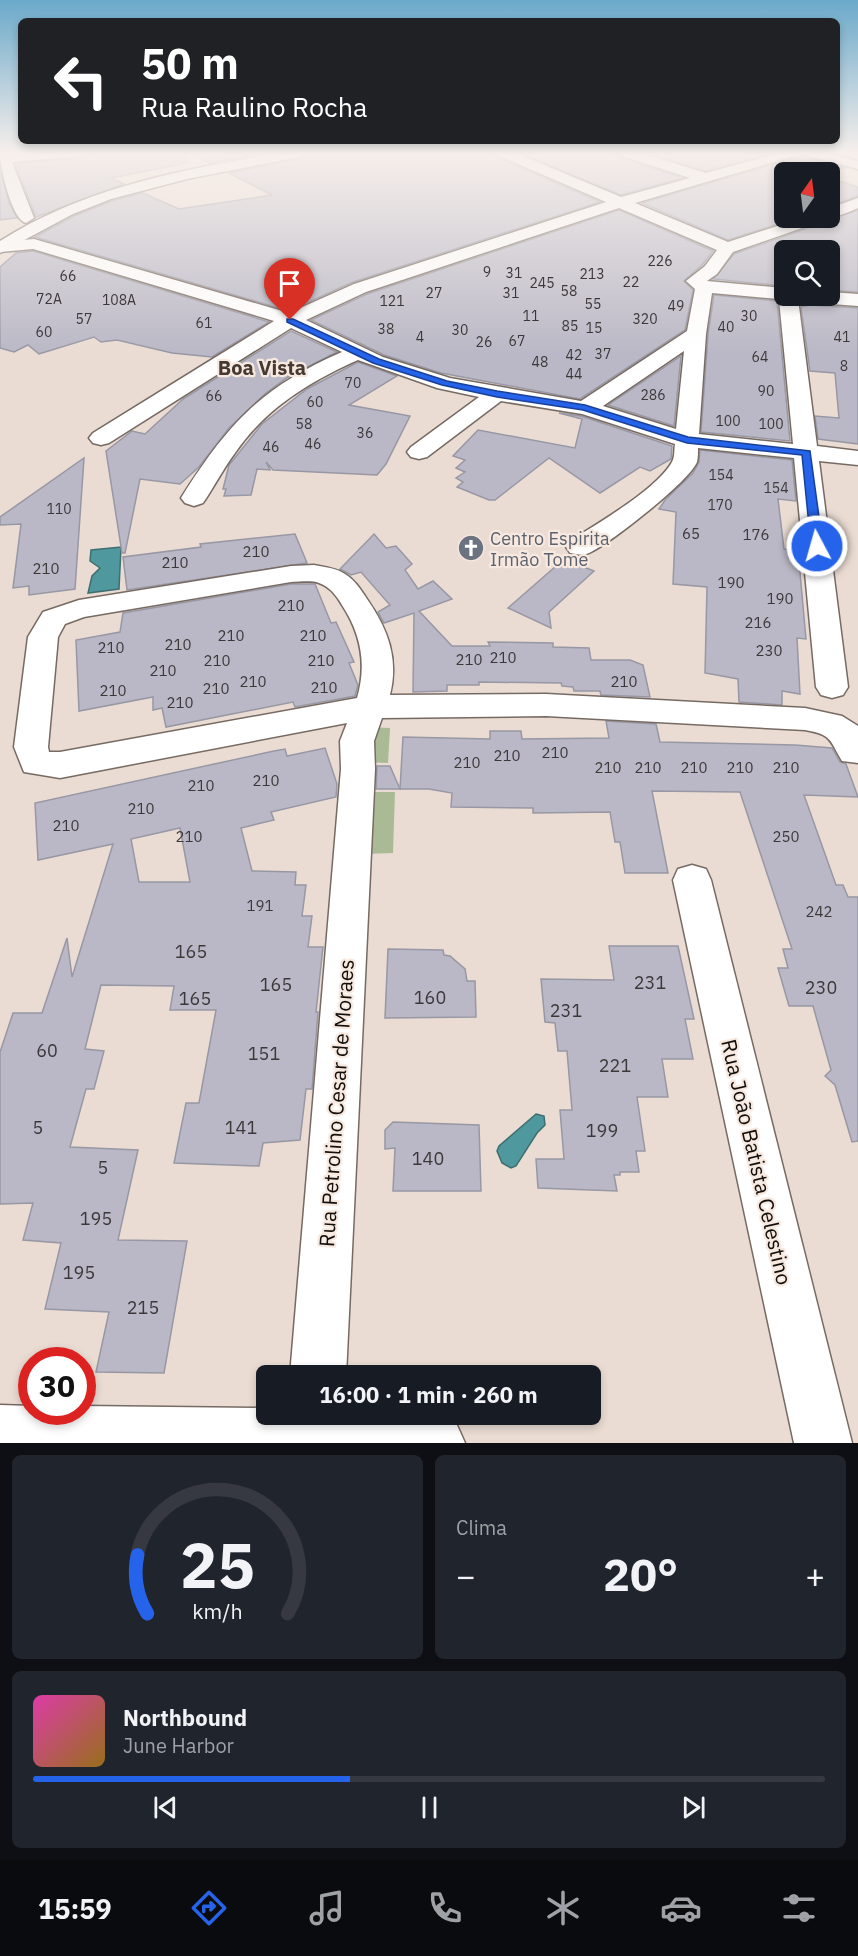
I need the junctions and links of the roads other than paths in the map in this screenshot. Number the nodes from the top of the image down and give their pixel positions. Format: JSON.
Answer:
{"nodes":[{"id":1,"x":25,"y":219,"type":"edge"},
{"id":2,"x":52,"y":219,"type":"edge"},
{"id":3,"x":568,"y":219,"type":"edge"},
{"id":4,"x":657,"y":219,"type":"edge"},
{"id":5,"x":787,"y":228,"type":"edge"},
{"id":6,"x":0,"y":242,"type":"edge"},
{"id":7,"x":727,"y":249,"type":"junction"},
{"id":8,"x":704,"y":287,"type":"junction"},
{"id":9,"x":774,"y":294,"type":"edge"},
{"id":10,"x":840,"y":299,"type":"edge"},
{"id":11,"x":858,"y":300,"type":"edge"},
{"id":12,"x":787,"y":306,"type":"edge"},
{"id":13,"x":290,"y":320,"type":"junction"},
{"id":14,"x":696,"y":334,"type":"junction"},
{"id":15,"x":358,"y":353,"type":"junction"},
{"id":16,"x":497,"y":394,"type":"junction"},
{"id":17,"x":585,"y":408,"type":"junction"},
{"id":18,"x":101,"y":438,"type":"dead end"},
{"id":19,"x":687,"y":440,"type":"junction"},
{"id":20,"x":419,"y":452,"type":"dead end"},
{"id":21,"x":807,"y":453,"type":"junction"},
{"id":22,"x":858,"y":458,"type":"edge"},
{"id":23,"x":194,"y":498,"type":"dead end"},
{"id":24,"x":580,"y":547,"type":"dead end"},
{"id":25,"x":832,"y":687,"type":"dead end"},
{"id":26,"x":370,"y":707,"type":"junction"},
{"id":27,"x":854,"y":752,"type":"dead end"},
{"id":28,"x":692,"y":880,"type":"dead end"},
{"id":29,"x":319,"y":1365,"type":"edge"},
{"id":30,"x":314,"y":1432,"type":"edge"},
{"id":31,"x":0,"y":1434,"type":"edge"},
{"id":32,"x":436,"y":1443,"type":"edge"},
{"id":33,"x":822,"y":1443,"type":"edge"}],
"edges":[{"from":1,"to":6,"type":"street"},
{"from":2,"to":6,"type":"street"},
{"from":3,"to":13,"type":"street"},
{"from":4,"to":7,"type":"street"},
{"from":5,"to":7,"type":"street"},
{"from":6,"to":13,"type":"street"},
{"from":7,"to":8,"type":"street"},
{"from":8,"to":9,"type":"street"},
{"from":8,"to":14,"type":"street"},
{"from":10,"to":11,"type":"street"},
{"from":12,"to":21,"type":"street"},
{"from":13,"to":15,"type":"street"},
{"from":13,"to":18,"type":"street"},
{"from":14,"to":17,"type":"street"},
{"from":14,"to":19,"type":"street"},
{"from":15,"to":16,"type":"street"},
{"from":15,"to":23,"type":"street"},
{"from":16,"to":17,"type":"street"},
{"from":16,"to":20,"type":"street"},
{"from":17,"to":19,"type":"street"},
{"from":19,"to":21,"type":"street"},
{"from":19,"to":24,"type":"street"},
{"from":21,"to":22,"type":"street"},
{"from":21,"to":25,"type":"street"},
{"from":26,"to":26,"type":"street","name":"Rua Petrolino Cesar de Moraes"},
{"from":26,"to":27,"type":"street"},
{"from":26,"to":29,"type":"street","name":"Rua Petrolino Cesar de Moraes"},
{"from":28,"to":33,"type":"street","name":"Rua João Batista Celestino"},
{"from":30,"to":31,"type":"street"},
{"from":30,"to":32,"type":"street"}]}
